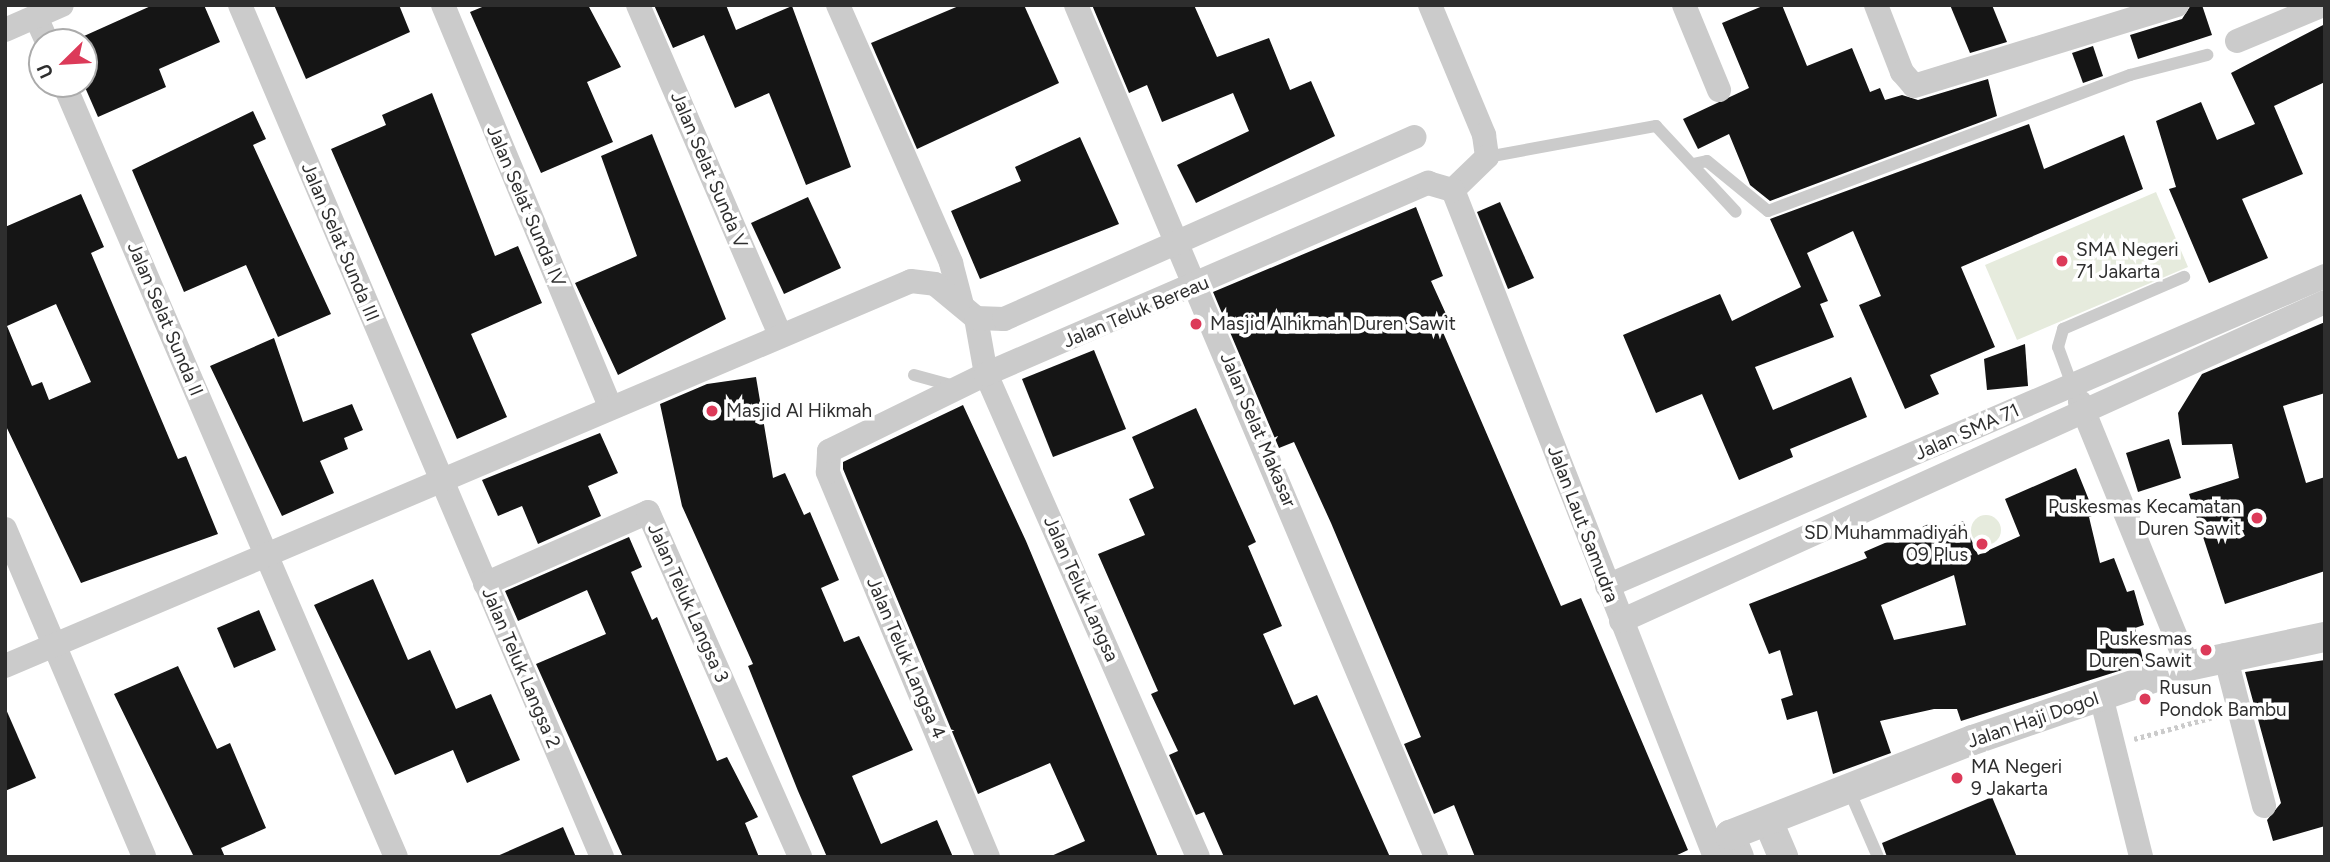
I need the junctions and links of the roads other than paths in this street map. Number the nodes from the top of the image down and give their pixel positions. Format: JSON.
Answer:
{"nodes":[{"id":1,"x":62,"y":5,"type":"edge"},
{"id":2,"x":240,"y":5,"type":"edge"},
{"id":3,"x":443,"y":5,"type":"edge"},
{"id":4,"x":638,"y":5,"type":"edge"},
{"id":5,"x":838,"y":5,"type":"edge"},
{"id":6,"x":1076,"y":5,"type":"edge"},
{"id":7,"x":1430,"y":5,"type":"edge"},
{"id":8,"x":1684,"y":5,"type":"edge"},
{"id":9,"x":1876,"y":5,"type":"edge"},
{"id":10,"x":2177,"y":5,"type":"edge"},
{"id":11,"x":2323,"y":5,"type":"edge"},
{"id":12,"x":36,"y":17,"type":"junction"},
{"id":13,"x":41,"y":28,"type":"edge"},
{"id":14,"x":5,"y":30,"type":"edge"},
{"id":15,"x":2237,"y":41,"type":"dead end"},
{"id":16,"x":2207,"y":55,"type":"dead end"},
{"id":17,"x":1720,"y":90,"type":"dead end"},
{"id":18,"x":70,"y":98,"type":"edge"},
{"id":19,"x":1414,"y":137,"type":"dead end"},
{"id":20,"x":1487,"y":157,"type":"junction"},
{"id":21,"x":1692,"y":164,"type":"junction"},
{"id":22,"x":1453,"y":190,"type":"junction"},
{"id":23,"x":1736,"y":212,"type":"dead end"},
{"id":24,"x":1179,"y":243,"type":"junction"},
{"id":25,"x":2325,"y":276,"type":"edge"},
{"id":26,"x":2185,"y":277,"type":"dead end"},
{"id":27,"x":1198,"y":286,"type":"junction"},
{"id":28,"x":2325,"y":302,"type":"edge"},
{"id":29,"x":969,"y":311,"type":"junction"},
{"id":30,"x":780,"y":334,"type":"junction"},
{"id":31,"x":986,"y":374,"type":"junction"},
{"id":32,"x":914,"y":375,"type":"dead end"},
{"id":33,"x":2073,"y":385,"type":"junction"},
{"id":34,"x":957,"y":388,"type":"junction"},
{"id":35,"x":610,"y":407,"type":"junction"},
{"id":36,"x":2085,"y":414,"type":"junction"},
{"id":37,"x":826,"y":459,"type":"joint"},
{"id":38,"x":440,"y":479,"type":"junction"},
{"id":39,"x":1773,"y":517,"type":"junction"},
{"id":40,"x":5,"y":529,"type":"edge"},
{"id":41,"x":1787,"y":549,"type":"junction"},
{"id":42,"x":265,"y":555,"type":"junction"},
{"id":43,"x":485,"y":584,"type":"junction"},
{"id":44,"x":1607,"y":586,"type":"junction"},
{"id":45,"x":1621,"y":621,"type":"junction"},
{"id":46,"x":2325,"y":637,"type":"edge"},
{"id":47,"x":55,"y":647,"type":"junction"},
{"id":48,"x":2225,"y":655,"type":"junction"},
{"id":49,"x":7,"y":660,"type":"edge"},
{"id":50,"x":2188,"y":666,"type":"junction"},
{"id":51,"x":2101,"y":696,"type":"junction"},
{"id":52,"x":1849,"y":789,"type":"junction"},
{"id":53,"x":2264,"y":806,"type":"dead end"},
{"id":54,"x":1768,"y":821,"type":"junction"},
{"id":55,"x":1723,"y":848,"type":"edge"},
{"id":56,"x":144,"y":857,"type":"edge"},
{"id":57,"x":396,"y":857,"type":"edge"},
{"id":58,"x":602,"y":857,"type":"edge"},
{"id":59,"x":800,"y":857,"type":"edge"},
{"id":60,"x":988,"y":857,"type":"edge"},
{"id":61,"x":1198,"y":857,"type":"edge"},
{"id":62,"x":1436,"y":857,"type":"edge"},
{"id":63,"x":1783,"y":857,"type":"edge"},
{"id":64,"x":1878,"y":857,"type":"edge"},
{"id":65,"x":2141,"y":857,"type":"edge"}],
"edges":[{"from":1,"to":12,"type":"street"},
{"from":2,"to":38,"type":"street","name":"Jalan Selat Sunda III"},
{"from":3,"to":35,"type":"street","name":"Jalan Selat Sunda IV"},
{"from":4,"to":30,"type":"street","name":"Jalan Selat Sunda V"},
{"from":5,"to":29,"type":"street","name":"Jalan Teluk Langsa"},
{"from":6,"to":24,"type":"street","name":"Jalan Selat Makasar"},
{"from":7,"to":20,"type":"street"},
{"from":8,"to":17,"type":"street"},
{"from":9,"to":10,"type":"street"},
{"from":11,"to":15,"type":"street"},
{"from":12,"to":13,"type":"street"},
{"from":12,"to":14,"type":"street"},
{"from":16,"to":21,"type":"lane"},
{"from":18,"to":42,"type":"street","name":"Jalan Selat Sunda II"},
{"from":19,"to":24,"type":"street"},
{"from":20,"to":21,"type":"lane"},
{"from":20,"to":22,"type":"street"},
{"from":21,"to":23,"type":"lane"},
{"from":22,"to":27,"type":"street","name":"Jalan Teluk Bereau"},
{"from":22,"to":44,"type":"street","name":"Jalan Laut Samudra"},
{"from":24,"to":27,"type":"street","name":"Jalan Selat Makasar"},
{"from":24,"to":29,"type":"street"},
{"from":25,"to":33,"type":"street","name":"Jalan SMA 71"},
{"from":26,"to":33,"type":"lane"},
{"from":27,"to":31,"type":"street","name":"Jalan Teluk Bereau"},
{"from":27,"to":62,"type":"street","name":"Jalan Selat Makasar"},
{"from":28,"to":36,"type":"street","name":"Jalan SMA 71"},
{"from":29,"to":30,"type":"street"},
{"from":29,"to":31,"type":"street","name":"Jalan Teluk Langsa"},
{"from":30,"to":35,"type":"street"},
{"from":31,"to":34,"type":"street","name":"Jalan Teluk Bereau"},
{"from":31,"to":61,"type":"street","name":"Jalan Teluk Langsa"},
{"from":32,"to":34,"type":"lane"},
{"from":33,"to":36,"type":"street"},
{"from":33,"to":39,"type":"street","name":"Jalan SMA 71"},
{"from":34,"to":37,"type":"street","name":"Jalan Teluk Bereau"},
{"from":35,"to":38,"type":"street"},
{"from":36,"to":41,"type":"street","name":"Jalan SMA 71"},
{"from":36,"to":50,"type":"street"},
{"from":37,"to":60,"type":"street","name":"Jalan Teluk Langsa 4"},
{"from":38,"to":42,"type":"street"},
{"from":38,"to":43,"type":"street","name":"Jalan Teluk Langsa 2"},
{"from":39,"to":41,"type":"street"},
{"from":39,"to":44,"type":"street","name":"Jalan SMA 71"},
{"from":40,"to":47,"type":"street"},
{"from":41,"to":45,"type":"street","name":"Jalan SMA 71"},
{"from":42,"to":47,"type":"street"},
{"from":42,"to":57,"type":"street","name":"Jalan Selat Sunda II"},
{"from":43,"to":58,"type":"street","name":"Jalan Teluk Langsa 2"},
{"from":43,"to":59,"type":"street","name":"Jalan Teluk Langsa 3"},
{"from":44,"to":45,"type":"street","name":"Jalan Laut Samudra"},
{"from":45,"to":55,"type":"street","name":"Jalan Laut Samudra"},
{"from":46,"to":48,"type":"street","name":"Jalan Haji Dogol"},
{"from":47,"to":49,"type":"street"},
{"from":47,"to":56,"type":"street"},
{"from":48,"to":50,"type":"street","name":"Jalan Haji Dogol"},
{"from":48,"to":53,"type":"street"},
{"from":50,"to":51,"type":"street","name":"Jalan Haji Dogol"},
{"from":51,"to":52,"type":"street","name":"Jalan Haji Dogol"},
{"from":51,"to":65,"type":"street"},
{"from":52,"to":54,"type":"street","name":"Jalan Haji Dogol"},
{"from":52,"to":64,"type":"lane"},
{"from":54,"to":55,"type":"street","name":"Jalan Haji Dogol"},
{"from":54,"to":63,"type":"street"}]}
